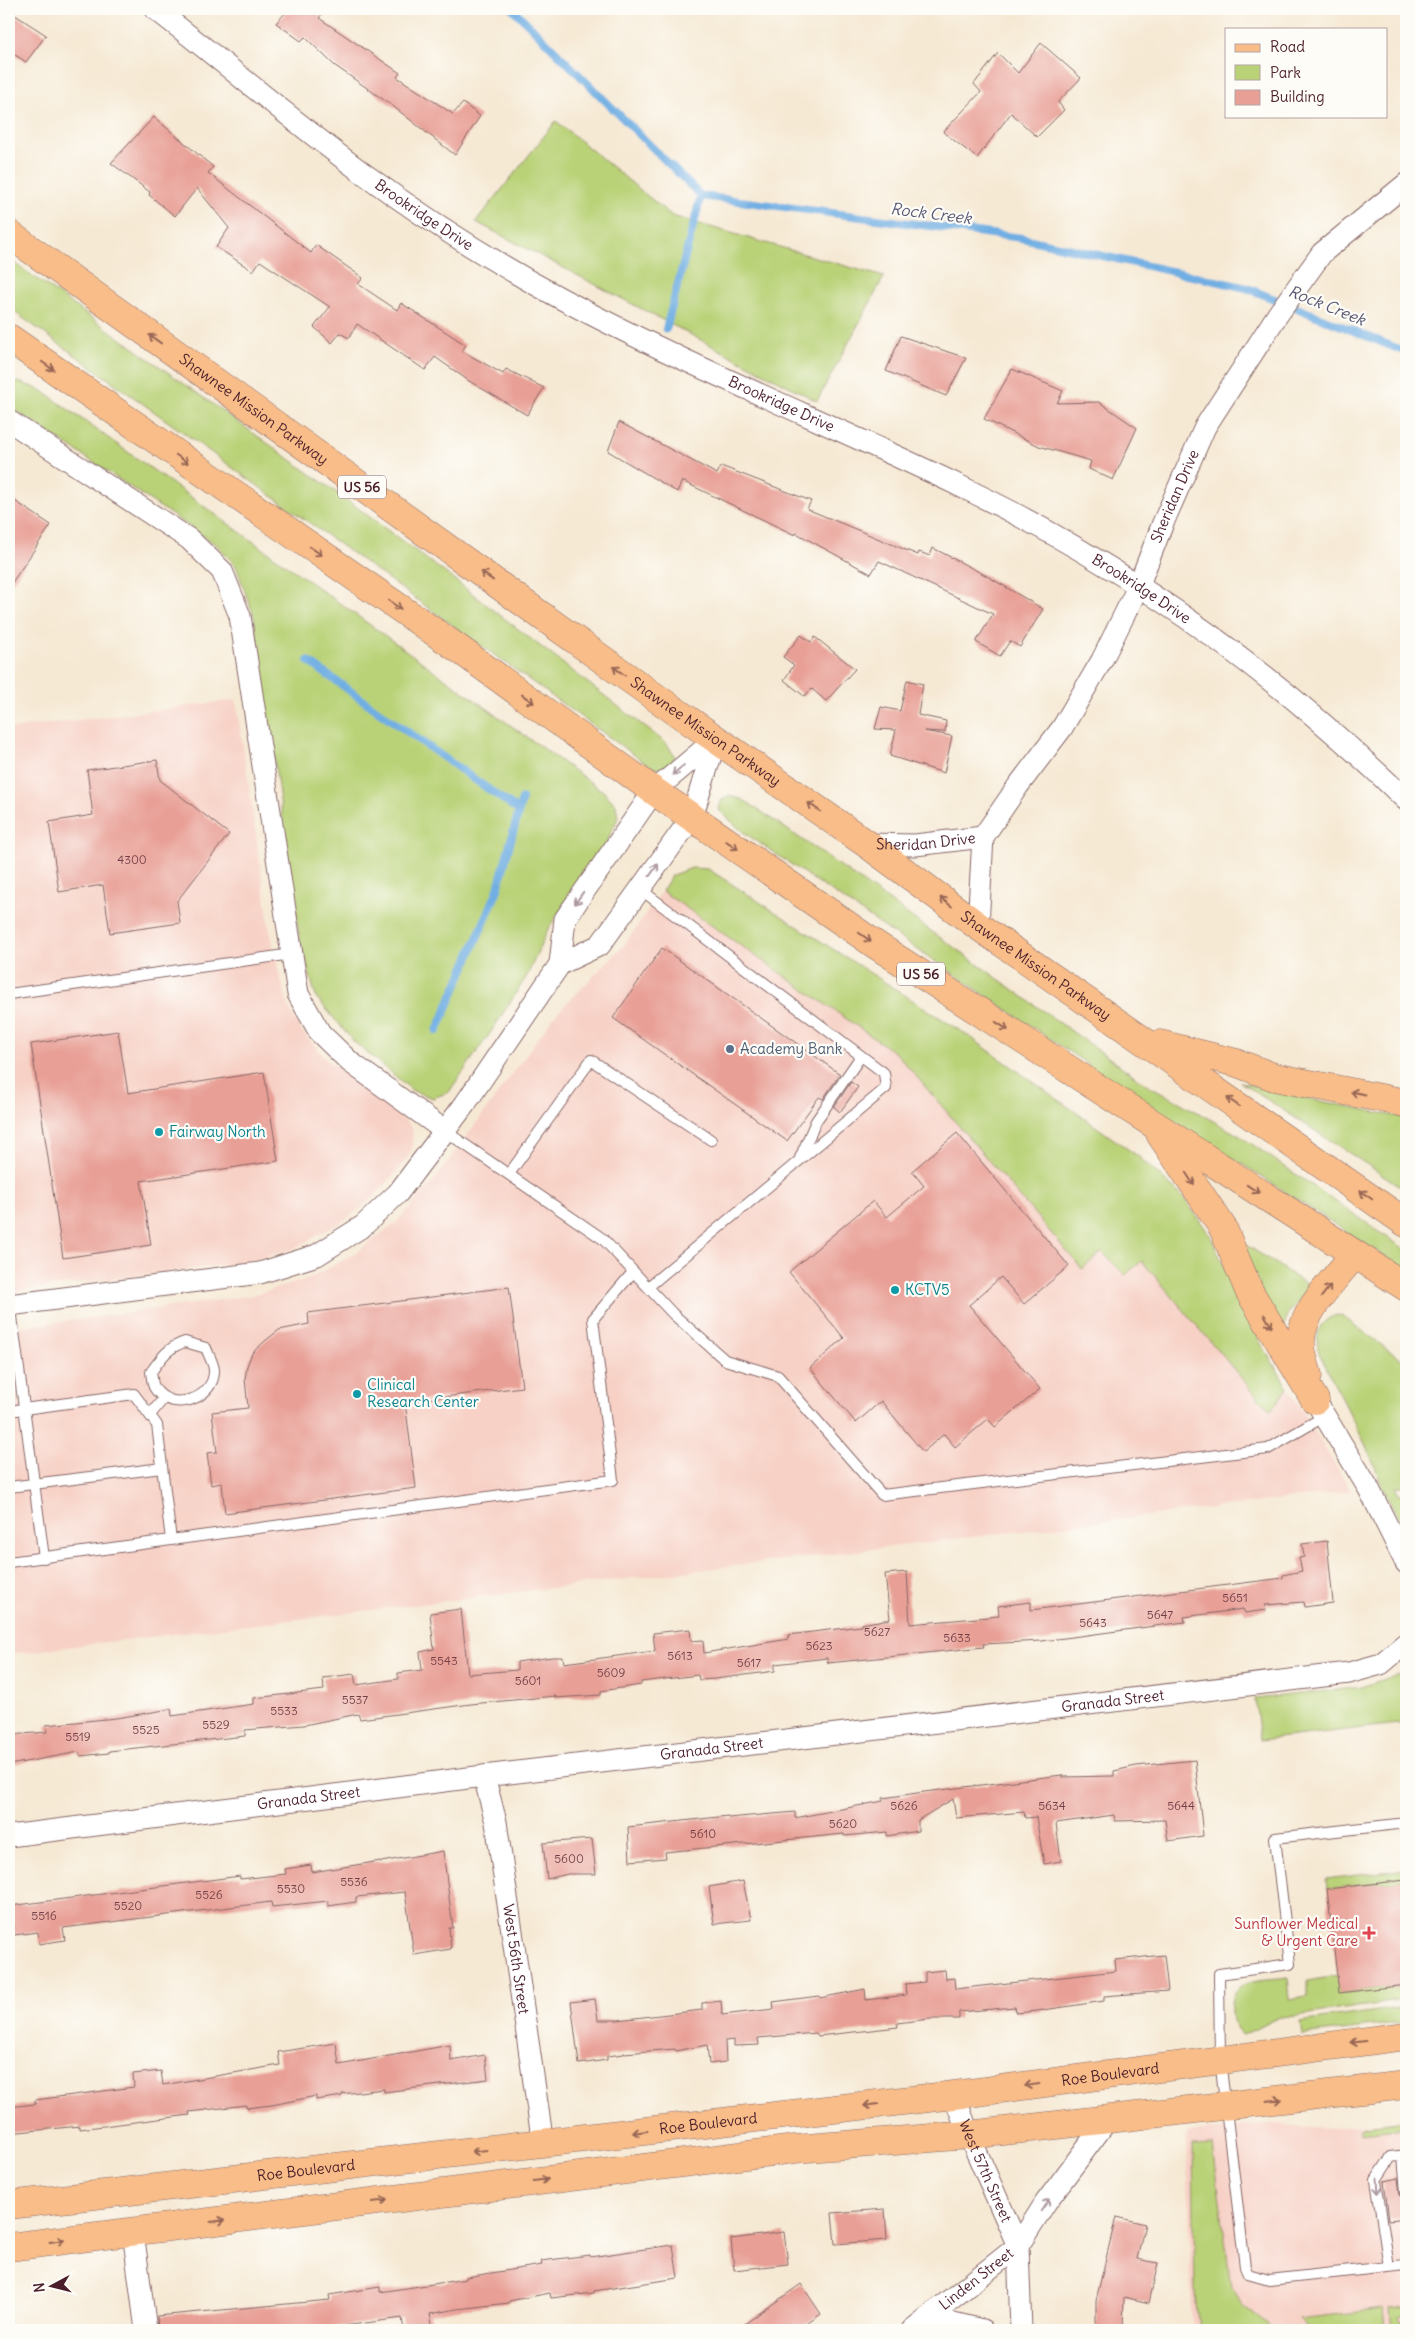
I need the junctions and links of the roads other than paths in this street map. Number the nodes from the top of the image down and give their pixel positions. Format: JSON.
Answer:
{"nodes":[{"id":1,"x":155,"y":9,"type":"edge"},
{"id":2,"x":1406,"y":184,"type":"edge"},
{"id":3,"x":9,"y":234,"type":"edge"},
{"id":4,"x":9,"y":338,"type":"edge"},
{"id":5,"x":9,"y":420,"type":"edge"},
{"id":6,"x":1138,"y":587,"type":"junction"},
{"id":7,"x":716,"y":739,"type":"junction"},
{"id":8,"x":654,"y":791,"type":"junction"},
{"id":9,"x":1406,"y":800,"type":"edge"},
{"id":10,"x":692,"y":817,"type":"junction"},
{"id":11,"x":983,"y":837,"type":"junction"},
{"id":12,"x":867,"y":844,"type":"junction"},
{"id":13,"x":640,"y":889,"type":"junction"},
{"id":14,"x":978,"y":926,"type":"junction"},
{"id":15,"x":292,"y":954,"type":"junction"},
{"id":16,"x":560,"y":964,"type":"junction"},
{"id":17,"x":9,"y":994,"type":"edge"},
{"id":18,"x":1144,"y":1040,"type":"junction"},
{"id":19,"x":861,"y":1056,"type":"junction"},
{"id":20,"x":1406,"y":1103,"type":"edge"},
{"id":21,"x":1154,"y":1124,"type":"junction"},
{"id":22,"x":445,"y":1131,"type":"junction"},
{"id":23,"x":711,"y":1140,"type":"dead end"},
{"id":24,"x":799,"y":1161,"type":"junction"},
{"id":25,"x":509,"y":1174,"type":"junction"},
{"id":26,"x":1406,"y":1223,"type":"edge"},
{"id":27,"x":1354,"y":1255,"type":"junction"},
{"id":28,"x":633,"y":1272,"type":"junction"},
{"id":29,"x":648,"y":1287,"type":"junction"},
{"id":30,"x":1406,"y":1287,"type":"edge"},
{"id":31,"x":9,"y":1301,"type":"edge"},
{"id":32,"x":1406,"y":1307,"type":"edge"},
{"id":33,"x":164,"y":1398,"type":"junction"},
{"id":34,"x":24,"y":1408,"type":"junction"},
{"id":35,"x":1320,"y":1408,"type":"junction"},
{"id":36,"x":9,"y":1411,"type":"edge"},
{"id":37,"x":150,"y":1415,"type":"junction"},
{"id":38,"x":162,"y":1468,"type":"junction"},
{"id":39,"x":35,"y":1484,"type":"junction"},
{"id":40,"x":9,"y":1487,"type":"edge"},
{"id":41,"x":172,"y":1540,"type":"junction"},
{"id":42,"x":1405,"y":1557,"type":"edge"},
{"id":43,"x":44,"y":1558,"type":"junction"},
{"id":44,"x":9,"y":1562,"type":"edge"},
{"id":45,"x":1406,"y":1643,"type":"edge"},
{"id":46,"x":484,"y":1776,"type":"junction"},
{"id":47,"x":1406,"y":1823,"type":"edge"},
{"id":48,"x":9,"y":1836,"type":"edge"},
{"id":49,"x":1406,"y":2036,"type":"edge"},
{"id":50,"x":1220,"y":2060,"type":"junction"},
{"id":51,"x":1406,"y":2085,"type":"edge"},
{"id":52,"x":954,"y":2095,"type":"junction"},
{"id":53,"x":1225,"y":2106,"type":"junction"},
{"id":54,"x":1108,"y":2119,"type":"junction"},
{"id":55,"x":969,"y":2135,"type":"junction"},
{"id":56,"x":543,"y":2144,"type":"junction"},
{"id":57,"x":1404,"y":2155,"type":"edge"},
{"id":58,"x":1406,"y":2192,"type":"edge"},
{"id":59,"x":9,"y":2205,"type":"edge"},
{"id":60,"x":133,"y":2232,"type":"junction"},
{"id":61,"x":1018,"y":2246,"type":"junction"},
{"id":62,"x":9,"y":2247,"type":"edge"},
{"id":63,"x":1406,"y":2265,"type":"edge"},
{"id":64,"x":1389,"y":2267,"type":"junction"},
{"id":65,"x":146,"y":2330,"type":"edge"},
{"id":66,"x":913,"y":2330,"type":"edge"},
{"id":67,"x":982,"y":2330,"type":"edge"},
{"id":68,"x":1021,"y":2330,"type":"edge"}],
"edges":[{"from":1,"to":6,"type":"street","name":"Brookridge Drive"},
{"from":2,"to":6,"type":"street","name":"Sheridan Drive"},
{"from":7,"to":3,"type":"main road","name":"Shawnee Mission Parkway","number":"US 56","one_way":true},
{"from":4,"to":8,"type":"main road","number":"US 56","one_way":true},
{"from":5,"to":15,"type":"street"},
{"from":6,"to":9,"type":"street","name":"Brookridge Drive"},
{"from":6,"to":11,"type":"street","name":"Sheridan Drive"},
{"from":7,"to":8,"type":"street","one_way":true},
{"from":7,"to":10,"type":"street"},
{"from":12,"to":7,"type":"main road","name":"Shawnee Mission Parkway","number":"US 56","one_way":true},
{"from":8,"to":10,"type":"main road","number":"US 56"},
{"from":8,"to":16,"type":"street","one_way":true},
{"from":13,"to":10,"type":"street","one_way":true},
{"from":10,"to":21,"type":"main road","number":"US 56","one_way":true},
{"from":11,"to":12,"type":"street","name":"Sheridan Drive"},
{"from":11,"to":14,"type":"street","name":"Sheridan Drive"},
{"from":14,"to":12,"type":"main road","name":"Shawnee Mission Parkway","number":"US 56","one_way":true},
{"from":13,"to":16,"type":"street"},
{"from":13,"to":19,"type":"lane"},
{"from":14,"to":18,"type":"main road","name":"Shawnee Mission Parkway","number":"US 56"},
{"from":15,"to":17,"type":"lane"},
{"from":15,"to":22,"type":"street"},
{"from":16,"to":22,"type":"street"},
{"from":20,"to":18,"type":"main road","one_way":true},
{"from":26,"to":18,"type":"main road","name":"Shawnee Mission Parkway","number":"US 56","one_way":true},
{"from":19,"to":24,"type":"lane"},
{"from":19,"to":24,"type":"lane"},
{"from":21,"to":27,"type":"main road","number":"US 56","one_way":true},
{"from":21,"to":35,"type":"main road","one_way":true},
{"from":22,"to":25,"type":"lane"},
{"from":22,"to":31,"type":"street"},
{"from":23,"to":25,"type":"lane"},
{"from":24,"to":29,"type":"lane"},
{"from":25,"to":28,"type":"lane"},
{"from":27,"to":30,"type":"main road","number":"US 56"},
{"from":27,"to":32,"type":"main road"},
{"from":35,"to":27,"type":"main road","one_way":true},
{"from":28,"to":29,"type":"lane"},
{"from":28,"to":41,"type":"lane"},
{"from":29,"to":35,"type":"lane"},
{"from":31,"to":34,"type":"lane"},
{"from":33,"to":33,"type":"lane"},
{"from":33,"to":37,"type":"lane"},
{"from":34,"to":36,"type":"lane"},
{"from":34,"to":37,"type":"lane"},
{"from":34,"to":39,"type":"lane"},
{"from":35,"to":42,"type":"street"},
{"from":37,"to":38,"type":"lane"},
{"from":38,"to":39,"type":"lane"},
{"from":38,"to":41,"type":"lane"},
{"from":39,"to":40,"type":"lane"},
{"from":39,"to":43,"type":"lane"},
{"from":41,"to":43,"type":"lane"},
{"from":43,"to":44,"type":"lane"},
{"from":45,"to":46,"type":"street","name":"Granada Street"},
{"from":46,"to":48,"type":"street","name":"Granada Street"},
{"from":46,"to":56,"type":"street","name":"West 56th Street"},
{"from":47,"to":50,"type":"lane"},
{"from":49,"to":50,"type":"main road","name":"Roe Boulevard","one_way":true},
{"from":50,"to":52,"type":"main road","name":"Roe Boulevard","one_way":true},
{"from":50,"to":53,"type":"lane"},
{"from":53,"to":51,"type":"main road","one_way":true},
{"from":52,"to":55,"type":"street","name":"West 57th Street"},
{"from":52,"to":56,"type":"main road","name":"Roe Boulevard","one_way":true},
{"from":53,"to":54,"type":"main road"},
{"from":53,"to":64,"type":"lane"},
{"from":54,"to":55,"type":"main road"},
{"from":61,"to":54,"type":"street","name":"West 57th Street","one_way":true},
{"from":60,"to":55,"type":"main road","one_way":true},
{"from":55,"to":61,"type":"street","name":"West 57th Street"},
{"from":56,"to":59,"type":"main road","name":"Roe Boulevard","one_way":true},
{"from":57,"to":58,"type":"lane"},
{"from":57,"to":64,"type":"lane","one_way":true},
{"from":62,"to":60,"type":"main road","one_way":true},
{"from":60,"to":65,"type":"street"},
{"from":61,"to":66,"type":"street","name":"Linden Street"},
{"from":61,"to":68,"type":"street","name":"West 57th Street"},
{"from":63,"to":64,"type":"lane"},
{"from":66,"to":67,"type":"street"}]}
